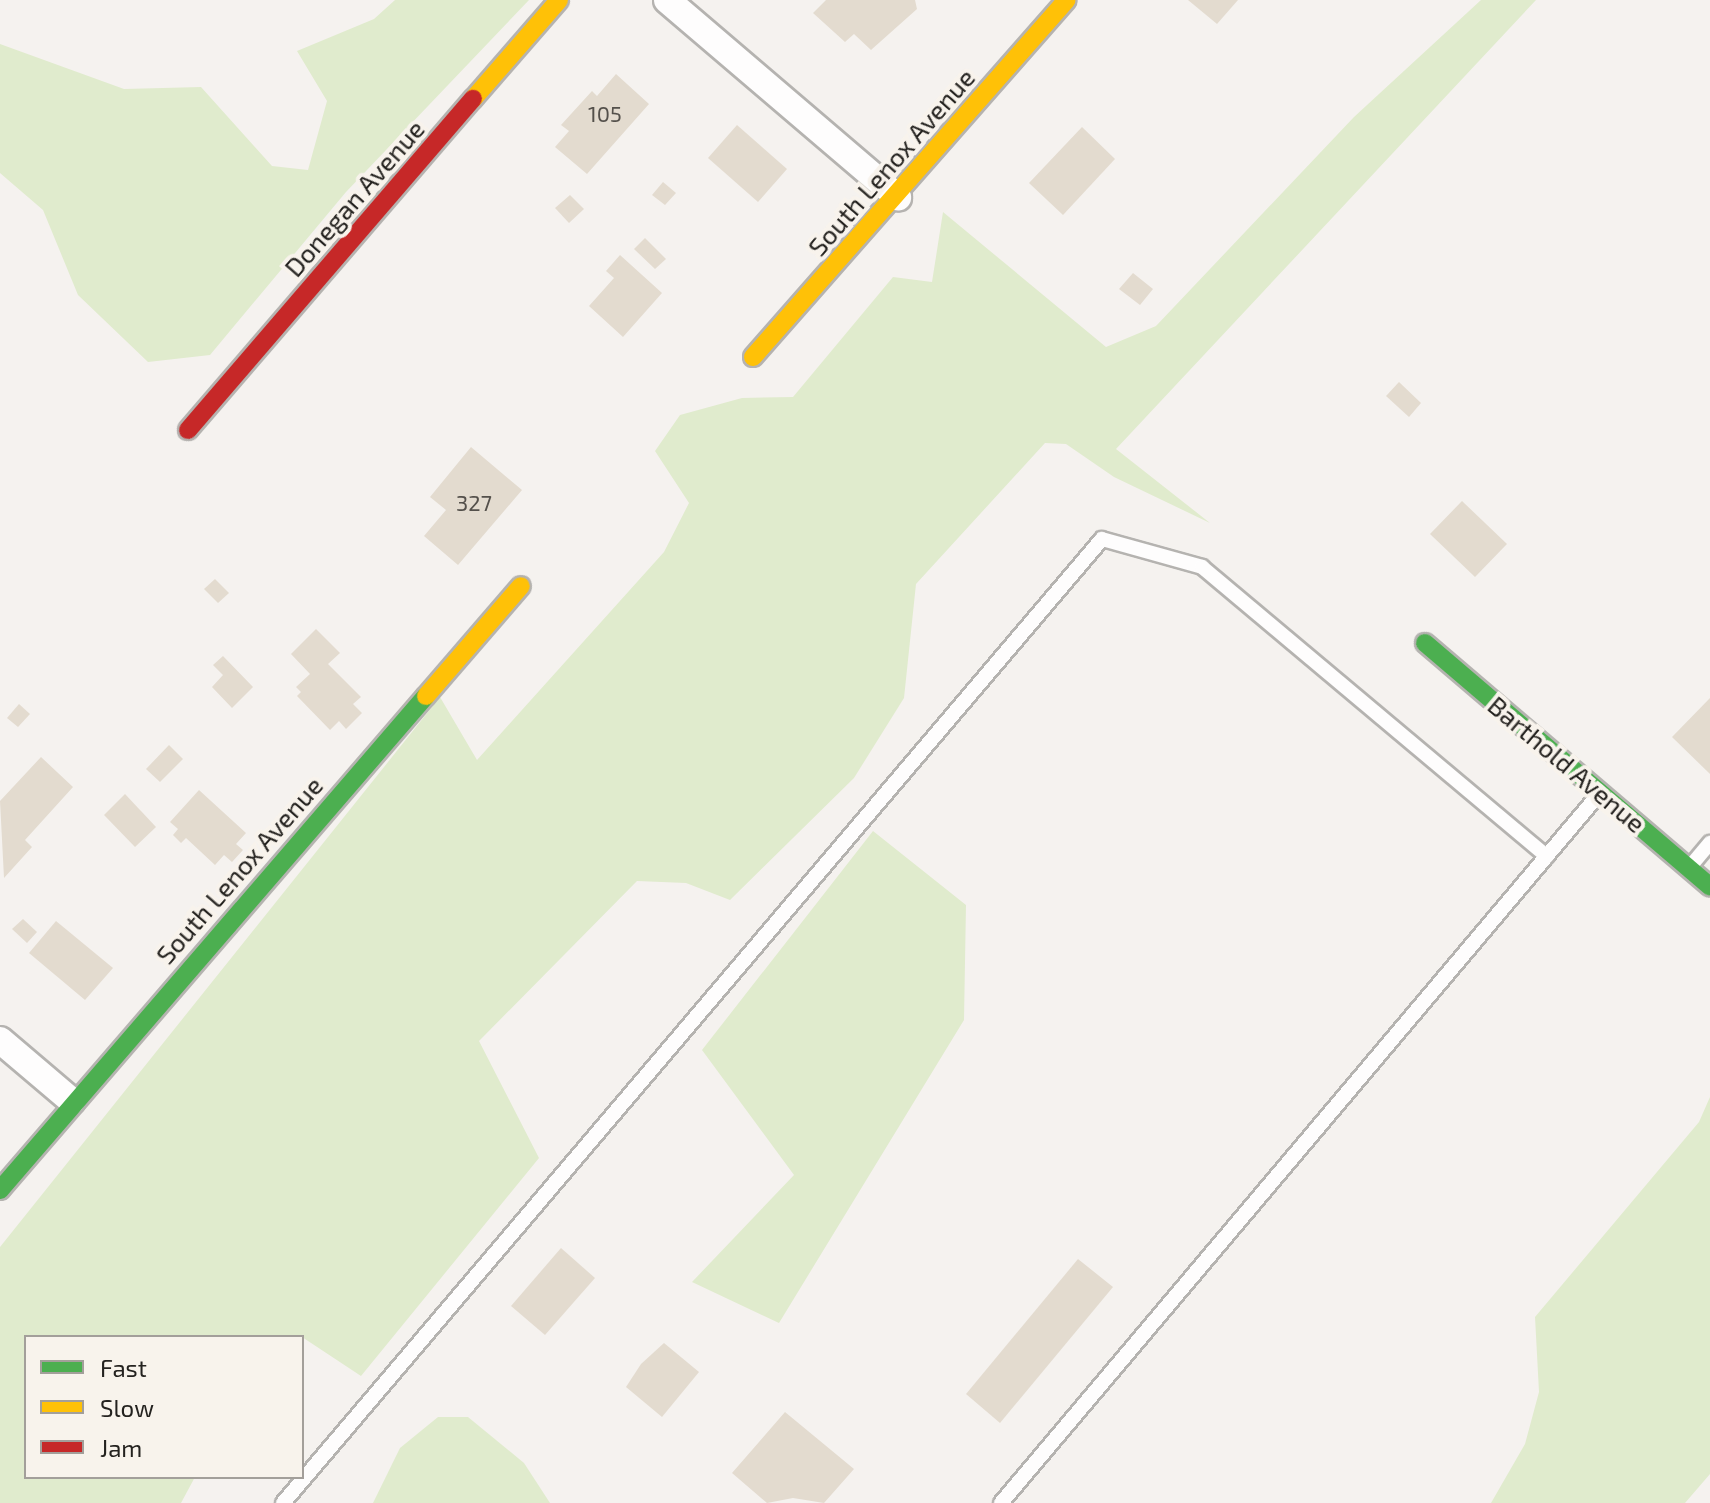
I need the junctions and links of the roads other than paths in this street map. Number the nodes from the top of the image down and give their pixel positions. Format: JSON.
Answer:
{"nodes":[{"id":1,"x":559,"y":0,"type":"edge"},
{"id":2,"x":667,"y":0,"type":"edge"},
{"id":3,"x":1067,"y":0,"type":"edge"},
{"id":4,"x":898,"y":197,"type":"junction"},
{"id":5,"x":753,"y":357,"type":"dead end"},
{"id":6,"x":188,"y":430,"type":"dead end"},
{"id":7,"x":521,"y":586,"type":"dead end"},
{"id":8,"x":1425,"y":643,"type":"dead end"},
{"id":9,"x":1601,"y":792,"type":"junction"},
{"id":10,"x":1710,"y":843,"type":"edge"},
{"id":11,"x":1547,"y":856,"type":"junction"},
{"id":12,"x":1689,"y":869,"type":"junction"},
{"id":13,"x":1710,"y":886,"type":"edge"},
{"id":14,"x":0,"y":1040,"type":"edge"},
{"id":15,"x":72,"y":1101,"type":"junction"},
{"id":16,"x":0,"y":1190,"type":"edge"},
{"id":17,"x":304,"y":1478,"type":"edge"},
{"id":18,"x":303,"y":1479,"type":"edge"},
{"id":19,"x":283,"y":1503,"type":"edge"},
{"id":20,"x":1001,"y":1503,"type":"edge"}],
"edges":[{"from":1,"to":6,"type":"street","name":"Donegan Avenue"},
{"from":2,"to":4,"type":"street"},
{"from":3,"to":4,"type":"street","name":"South Lenox Avenue"},
{"from":4,"to":5,"type":"street","name":"South Lenox Avenue"},
{"from":7,"to":15,"type":"street","name":"South Lenox Avenue"},
{"from":8,"to":9,"type":"street","name":"Barthold Avenue"},
{"from":9,"to":11,"type":"lane"},
{"from":9,"to":12,"type":"street","name":"Barthold Avenue"},
{"from":10,"to":12,"type":"lane"},
{"from":11,"to":17,"type":"lane"},
{"from":11,"to":20,"type":"lane"},
{"from":12,"to":13,"type":"street","name":"Barthold Avenue"},
{"from":14,"to":15,"type":"street"},
{"from":15,"to":16,"type":"street","name":"South Lenox Avenue"},
{"from":18,"to":19,"type":"lane"}]}
